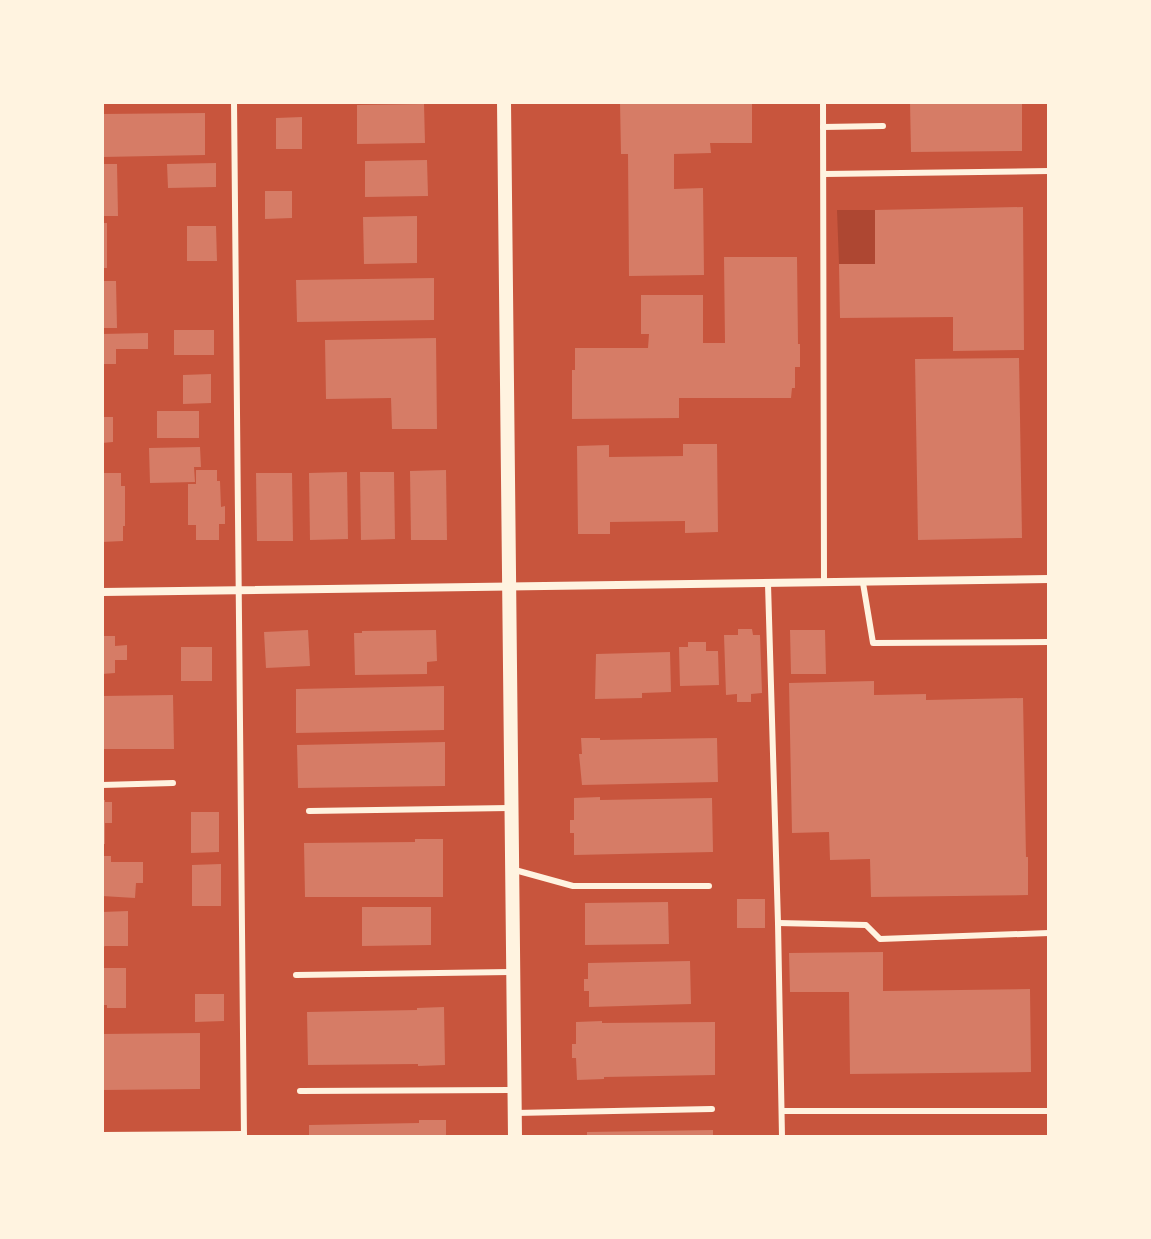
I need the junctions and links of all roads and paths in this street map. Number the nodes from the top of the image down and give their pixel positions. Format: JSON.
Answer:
{"nodes":[{"id":1,"x":234,"y":102,"type":"edge"},
{"id":2,"x":504,"y":102,"type":"edge"},
{"id":3,"x":823,"y":102,"type":"edge"},
{"id":4,"x":883,"y":126,"type":"dead end"},
{"id":5,"x":823,"y":127,"type":"junction"},
{"id":6,"x":1049,"y":171,"type":"edge"},
{"id":7,"x":824,"y":174,"type":"junction"},
{"id":8,"x":1049,"y":579,"type":"edge"},
{"id":9,"x":824,"y":583,"type":"junction"},
{"id":10,"x":863,"y":583,"type":"junction"},
{"id":11,"x":768,"y":584,"type":"junction"},
{"id":12,"x":509,"y":586,"type":"junction"},
{"id":13,"x":238,"y":591,"type":"junction"},
{"id":14,"x":102,"y":592,"type":"edge"},
{"id":15,"x":1049,"y":642,"type":"edge"},
{"id":16,"x":173,"y":783,"type":"dead end"},
{"id":17,"x":102,"y":785,"type":"edge"},
{"id":18,"x":513,"y":807,"type":"junction"},
{"id":19,"x":309,"y":811,"type":"dead end"},
{"id":20,"x":513,"y":870,"type":"junction"},
{"id":21,"x":709,"y":886,"type":"dead end"},
{"id":22,"x":778,"y":923,"type":"junction"},
{"id":23,"x":1049,"y":933,"type":"edge"},
{"id":24,"x":514,"y":972,"type":"junction"},
{"id":25,"x":296,"y":975,"type":"dead end"},
{"id":26,"x":515,"y":1090,"type":"junction"},
{"id":27,"x":300,"y":1091,"type":"dead end"},
{"id":28,"x":712,"y":1109,"type":"dead end"},
{"id":29,"x":782,"y":1111,"type":"junction"},
{"id":30,"x":1049,"y":1111,"type":"edge"},
{"id":31,"x":515,"y":1113,"type":"junction"},
{"id":32,"x":102,"y":1135,"type":"edge"},
{"id":33,"x":244,"y":1136,"type":"edge"},
{"id":34,"x":515,"y":1137,"type":"edge"},
{"id":35,"x":782,"y":1137,"type":"edge"}],
"edges":[{"from":1,"to":13,"type":"lane"},
{"from":2,"to":12,"type":"street"},
{"from":3,"to":5,"type":"lane"},
{"from":4,"to":5,"type":"lane"},
{"from":5,"to":7,"type":"lane"},
{"from":6,"to":7,"type":"lane"},
{"from":7,"to":9,"type":"lane"},
{"from":8,"to":10,"type":"street"},
{"from":9,"to":10,"type":"street"},
{"from":9,"to":11,"type":"street"},
{"from":10,"to":15,"type":"lane"},
{"from":11,"to":12,"type":"street"},
{"from":11,"to":22,"type":"lane"},
{"from":12,"to":13,"type":"street"},
{"from":12,"to":18,"type":"street"},
{"from":13,"to":14,"type":"street"},
{"from":13,"to":33,"type":"lane"},
{"from":16,"to":17,"type":"lane"},
{"from":18,"to":19,"type":"lane"},
{"from":18,"to":20,"type":"street"},
{"from":20,"to":21,"type":"lane"},
{"from":20,"to":24,"type":"street"},
{"from":22,"to":23,"type":"lane"},
{"from":22,"to":29,"type":"lane"},
{"from":24,"to":25,"type":"lane"},
{"from":24,"to":26,"type":"street"},
{"from":26,"to":27,"type":"lane"},
{"from":26,"to":31,"type":"street"},
{"from":28,"to":31,"type":"lane"},
{"from":29,"to":30,"type":"lane"},
{"from":29,"to":35,"type":"lane"},
{"from":31,"to":34,"type":"street"},
{"from":32,"to":33,"type":"lane"}]}
